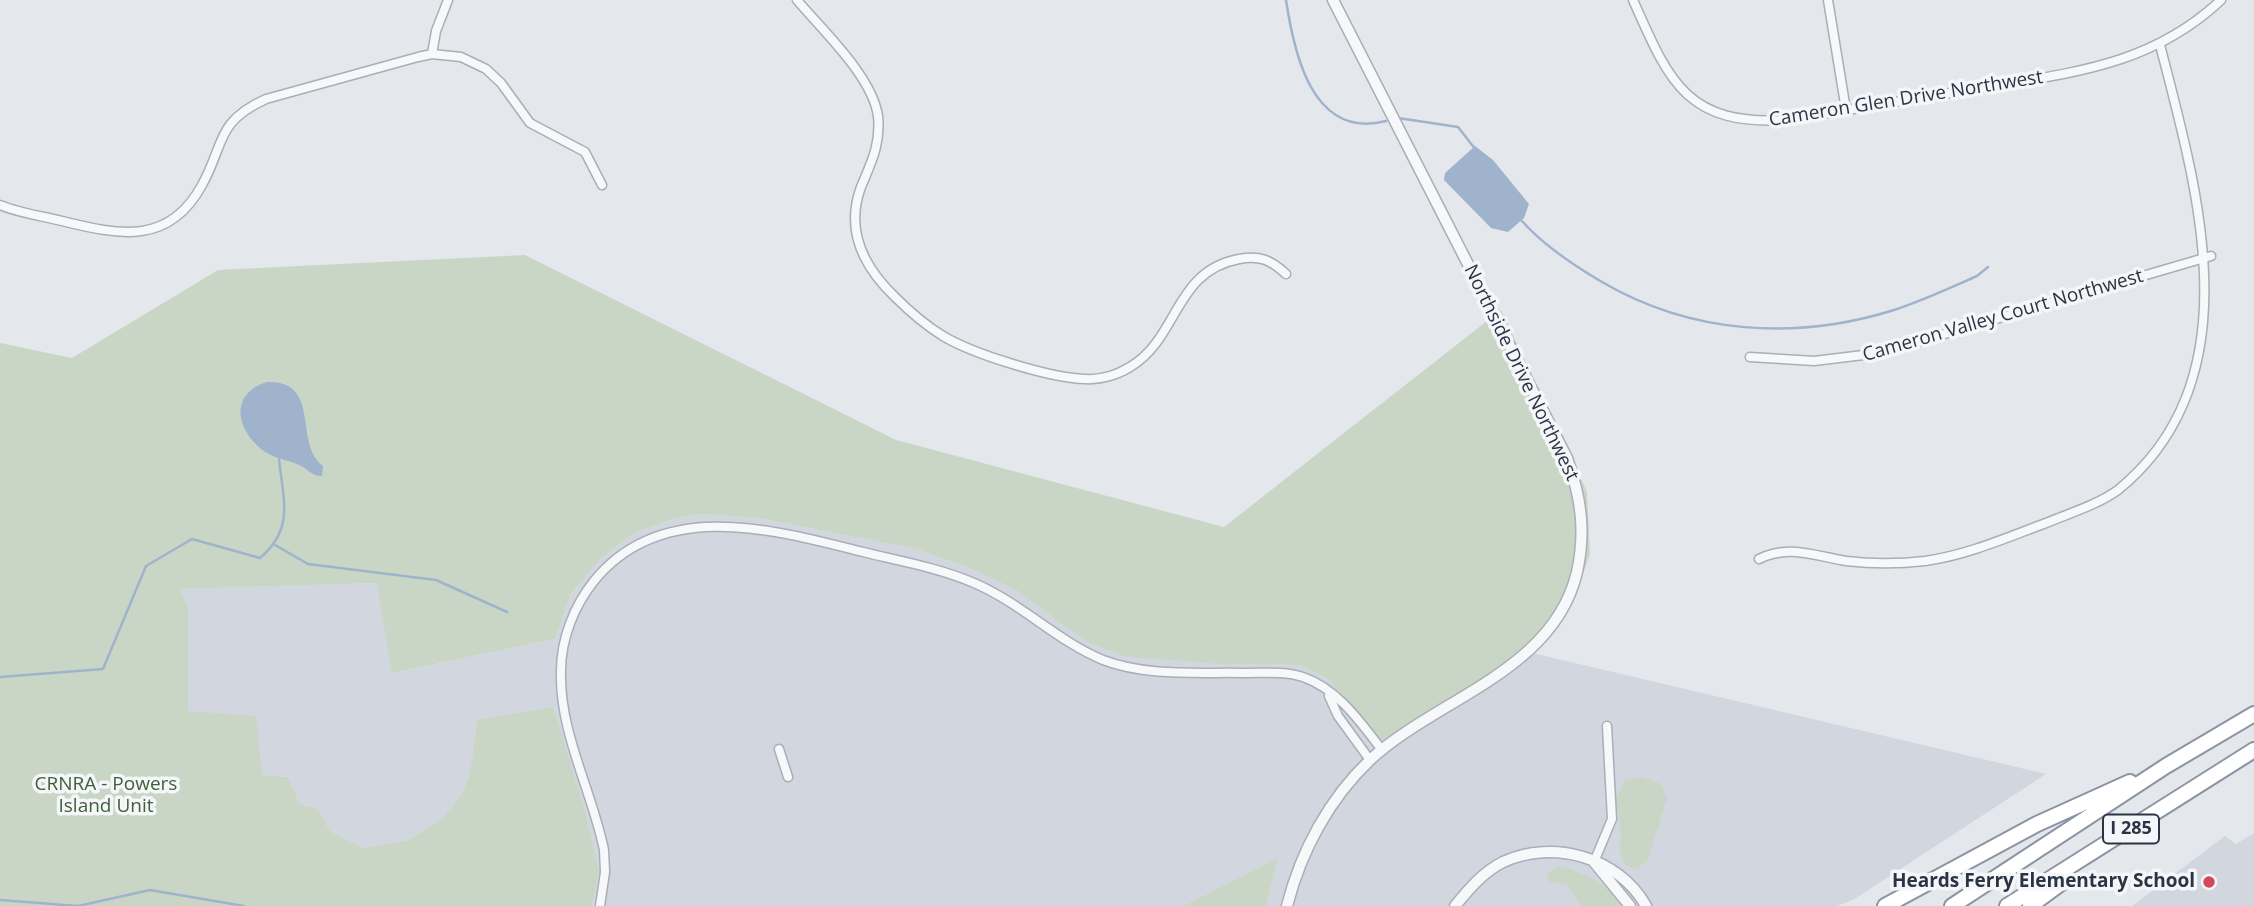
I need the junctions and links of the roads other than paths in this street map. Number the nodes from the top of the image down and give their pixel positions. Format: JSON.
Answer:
{"nodes":[{"id":1,"x":448,"y":0,"type":"edge"},
{"id":2,"x":797,"y":0,"type":"edge"},
{"id":3,"x":1333,"y":0,"type":"edge"},
{"id":4,"x":1633,"y":0,"type":"edge"},
{"id":5,"x":1828,"y":0,"type":"edge"},
{"id":6,"x":2221,"y":0,"type":"edge"},
{"id":7,"x":2160,"y":45,"type":"junction"},
{"id":8,"x":432,"y":54,"type":"junction"},
{"id":9,"x":1846,"y":110,"type":"junction"},
{"id":10,"x":601,"y":186,"type":"dead end"},
{"id":11,"x":0,"y":205,"type":"edge"},
{"id":12,"x":2211,"y":256,"type":"junction"},
{"id":13,"x":1286,"y":274,"type":"dead end"},
{"id":14,"x":1750,"y":357,"type":"dead end"},
{"id":15,"x":1759,"y":559,"type":"dead end"},
{"id":16,"x":1328,"y":693,"type":"junction"},
{"id":17,"x":2254,"y":714,"type":"edge"},
{"id":18,"x":1607,"y":726,"type":"dead end"},
{"id":19,"x":779,"y":749,"type":"dead end"},
{"id":20,"x":1382,"y":750,"type":"junction"},
{"id":21,"x":2254,"y":750,"type":"edge"},
{"id":22,"x":1370,"y":760,"type":"junction"},
{"id":23,"x":2166,"y":766,"type":"junction"},
{"id":24,"x":788,"y":777,"type":"dead end"},
{"id":25,"x":2172,"y":804,"type":"junction"},
{"id":26,"x":1594,"y":862,"type":"junction"},
{"id":27,"x":600,"y":906,"type":"edge"},
{"id":28,"x":1287,"y":906,"type":"edge"},
{"id":29,"x":1455,"y":906,"type":"edge"},
{"id":30,"x":1630,"y":906,"type":"edge"},
{"id":31,"x":1646,"y":906,"type":"edge"},
{"id":32,"x":1885,"y":906,"type":"edge"},
{"id":33,"x":1952,"y":906,"type":"edge"},
{"id":34,"x":2007,"y":906,"type":"edge"},
{"id":35,"x":2030,"y":906,"type":"edge"}],
"edges":[{"from":1,"to":8,"type":"street"},
{"from":2,"to":13,"type":"street"},
{"from":3,"to":20,"type":"street","name":"Northside Drive Northwest"},
{"from":4,"to":9,"type":"street","name":"Cameron Glen Drive Northwest"},
{"from":5,"to":9,"type":"street"},
{"from":6,"to":7,"type":"street","name":"Cameron Glen Drive Northwest"},
{"from":7,"to":9,"type":"street","name":"Cameron Glen Drive Northwest"},
{"from":7,"to":12,"type":"street"},
{"from":8,"to":10,"type":"street"},
{"from":8,"to":11,"type":"street"},
{"from":12,"to":14,"type":"street","name":"Cameron Valley Court Northwest"},
{"from":12,"to":15,"type":"street"},
{"from":16,"to":20,"type":"street"},
{"from":16,"to":22,"type":"street"},
{"from":16,"to":27,"type":"street"},
{"from":17,"to":23,"type":"highway","number":"I 285"},
{"from":18,"to":26,"type":"street"},
{"from":19,"to":24,"type":"street"},
{"from":20,"to":22,"type":"street","name":"Northside Drive Northwest"},
{"from":21,"to":25,"type":"highway","number":"I 285"},
{"from":22,"to":28,"type":"street","name":"Northside Drive Northwest"},
{"from":23,"to":32,"type":"highway"},
{"from":23,"to":33,"type":"highway","number":"I 285"},
{"from":25,"to":34,"type":"highway","number":"I 285"},
{"from":25,"to":35,"type":"highway"},
{"from":26,"to":29,"type":"street"},
{"from":26,"to":30,"type":"street"},
{"from":26,"to":31,"type":"street"}]}
